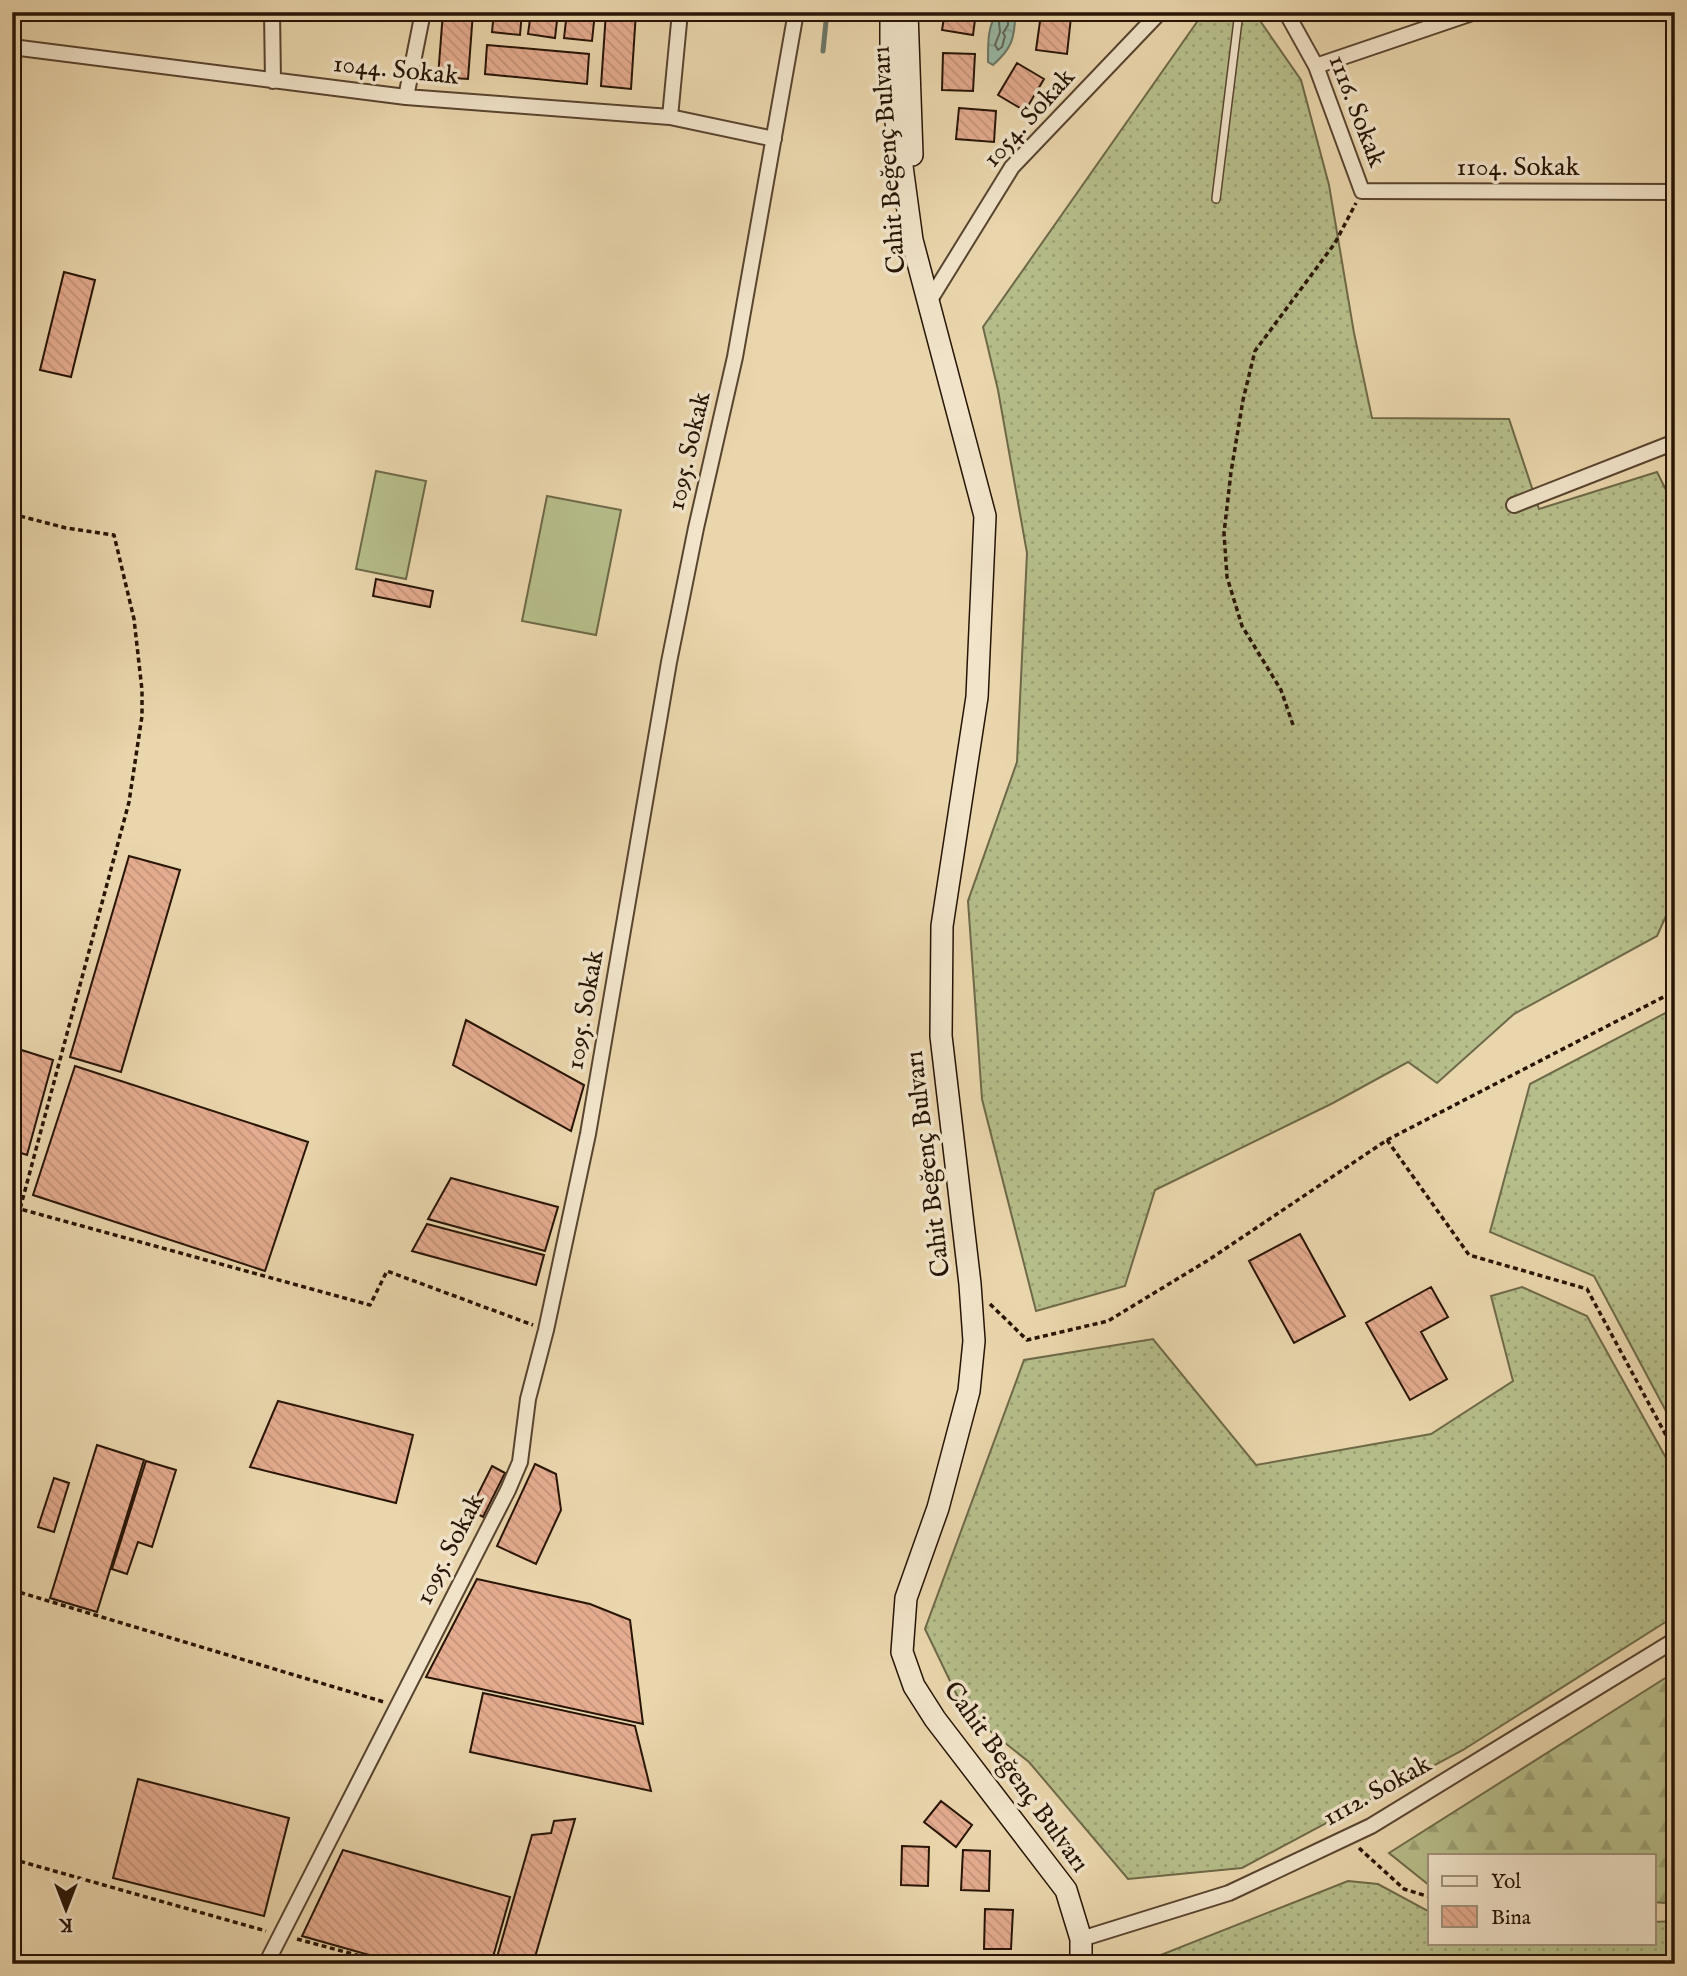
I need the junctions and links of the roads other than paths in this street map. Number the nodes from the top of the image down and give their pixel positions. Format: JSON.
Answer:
{"nodes":[{"id":1,"x":272,"y":12,"type":"edge"},
{"id":2,"x":423,"y":12,"type":"edge"},
{"id":3,"x":680,"y":12,"type":"edge"},
{"id":4,"x":796,"y":12,"type":"edge"},
{"id":5,"x":891,"y":12,"type":"edge"},
{"id":6,"x":907,"y":12,"type":"edge"},
{"id":7,"x":1160,"y":12,"type":"edge"},
{"id":8,"x":1239,"y":12,"type":"edge"},
{"id":9,"x":1286,"y":12,"type":"edge"},
{"id":10,"x":1475,"y":12,"type":"edge"},
{"id":11,"x":12,"y":47,"type":"edge"},
{"id":12,"x":1315,"y":66,"type":"junction"},
{"id":13,"x":272,"y":81,"type":"junction"},
{"id":14,"x":405,"y":97,"type":"junction"},
{"id":15,"x":670,"y":117,"type":"junction"},
{"id":16,"x":774,"y":139,"type":"junction"},
{"id":17,"x":1362,"y":191,"type":"joint"},
{"id":18,"x":1675,"y":192,"type":"edge"},
{"id":19,"x":1216,"y":199,"type":"dead end"},
{"id":20,"x":928,"y":303,"type":"junction"},
{"id":21,"x":1675,"y":442,"type":"edge"},
{"id":22,"x":1514,"y":505,"type":"dead end"},
{"id":23,"x":1673,"y":1643,"type":"edge"},
{"id":24,"x":1081,"y":1939,"type":"junction"},
{"id":25,"x":266,"y":1964,"type":"edge"},
{"id":26,"x":1081,"y":1964,"type":"edge"}],
"edges":[{"from":1,"to":13,"type":"street"},
{"from":2,"to":14,"type":"street"},
{"from":3,"to":15,"type":"street"},
{"from":4,"to":16,"type":"street","name":"1095. Sokak"},
{"from":5,"to":20,"type":"main road","name":"Cahit Beğenç Bulvarı"},
{"from":6,"to":20,"type":"main road","name":"Cahit Beğenç Bulvarı"},
{"from":7,"to":20,"type":"street","name":"1054. Sokak"},
{"from":8,"to":19,"type":"lane"},
{"from":9,"to":12,"type":"street","name":"1116. Sokak"},
{"from":10,"to":12,"type":"street"},
{"from":11,"to":13,"type":"street","name":"1044. Sokak"},
{"from":12,"to":17,"type":"street","name":"1116. Sokak"},
{"from":13,"to":14,"type":"street","name":"1044. Sokak"},
{"from":14,"to":15,"type":"street","name":"1044. Sokak"},
{"from":15,"to":16,"type":"street","name":"1044. Sokak"},
{"from":16,"to":25,"type":"street","name":"1095. Sokak"},
{"from":17,"to":18,"type":"street","name":"1104. Sokak"},
{"from":20,"to":24,"type":"main road","name":"Cahit Beğenç Bulvarı"},
{"from":21,"to":22,"type":"street"},
{"from":23,"to":24,"type":"street","name":"1112. Sokak"},
{"from":24,"to":26,"type":"main road","name":"Cahit Beğenç Bulvarı"}]}
